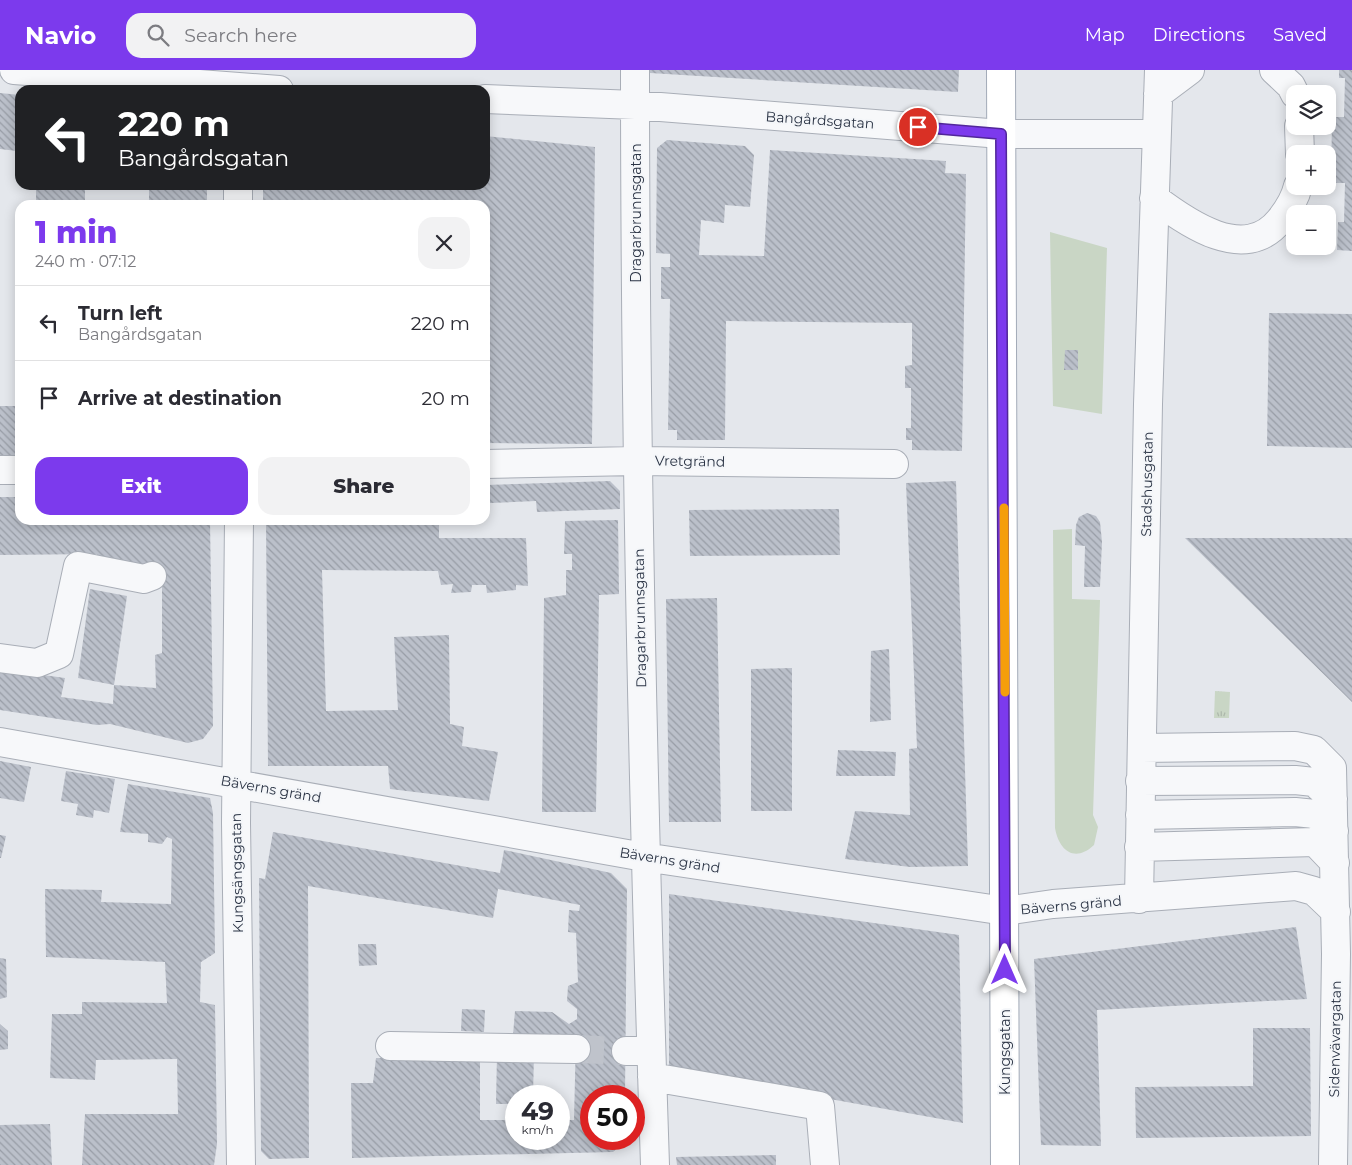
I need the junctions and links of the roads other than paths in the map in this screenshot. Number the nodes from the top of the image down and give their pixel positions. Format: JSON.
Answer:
{"nodes":[{"id":1,"x":14,"y":70,"type":"edge"},
{"id":2,"x":635,"y":70,"type":"edge"},
{"id":3,"x":1001,"y":70,"type":"edge"},
{"id":4,"x":1190,"y":70,"type":"edge"},
{"id":5,"x":1274,"y":70,"type":"edge"},
{"id":6,"x":1158,"y":82,"type":"edge"},
{"id":7,"x":236,"y":83,"type":"edge"},
{"id":8,"x":1290,"y":85,"type":"edge"},
{"id":9,"x":490,"y":99,"type":"edge"},
{"id":10,"x":635,"y":106,"type":"junction"},
{"id":11,"x":1001,"y":134,"type":"junction"},
{"id":12,"x":1156,"y":134,"type":"junction"},
{"id":13,"x":1295,"y":195,"type":"edge"},
{"id":14,"x":1154,"y":198,"type":"junction"},
{"id":15,"x":636,"y":461,"type":"junction"},
{"id":16,"x":490,"y":464,"type":"edge"},
{"id":17,"x":894,"y":464,"type":"dead end"},
{"id":18,"x":0,"y":470,"type":"edge"},
{"id":19,"x":15,"y":470,"type":"edge"},
{"id":20,"x":239,"y":525,"type":"edge"},
{"id":21,"x":152,"y":576,"type":"dead end"},
{"id":22,"x":0,"y":658,"type":"edge"},
{"id":23,"x":0,"y":742,"type":"edge"},
{"id":24,"x":1142,"y":748,"type":"junction"},
{"id":25,"x":1140,"y":781,"type":"junction"},
{"id":26,"x":236,"y":783,"type":"junction"},
{"id":27,"x":1333,"y":799,"type":"junction"},
{"id":28,"x":1140,"y":814,"type":"junction"},
{"id":29,"x":1334,"y":831,"type":"junction"},
{"id":30,"x":1139,"y":847,"type":"junction"},
{"id":31,"x":644,"y":857,"type":"junction"},
{"id":32,"x":1335,"y":863,"type":"junction"},
{"id":33,"x":1139,"y":899,"type":"junction"},
{"id":34,"x":1005,"y":911,"type":"junction"},
{"id":35,"x":1336,"y":912,"type":"junction"},
{"id":36,"x":390,"y":1046,"type":"dead end"},
{"id":37,"x":576,"y":1049,"type":"tunnel mouth"},
{"id":38,"x":643,"y":1060,"type":"junction"},
{"id":39,"x":241,"y":1165,"type":"edge"},
{"id":40,"x":655,"y":1165,"type":"edge"},
{"id":41,"x":825,"y":1165,"type":"edge"},
{"id":42,"x":1005,"y":1165,"type":"edge"},
{"id":43,"x":1333,"y":1165,"type":"edge"}],
"edges":[{"from":1,"to":7,"type":"street"},
{"from":2,"to":10,"type":"street","name":"Dragarbrunnsgatan"},
{"from":3,"to":11,"type":"main road","name":"Kungsgatan"},
{"from":4,"to":6,"type":"street"},
{"from":5,"to":8,"type":"street"},
{"from":6,"to":12,"type":"street","name":"Stadshusgatan"},
{"from":9,"to":10,"type":"street","name":"Bangårdsgatan"},
{"from":10,"to":11,"type":"street","name":"Bangårdsgatan"},
{"from":10,"to":15,"type":"street","name":"Dragarbrunnsgatan"},
{"from":11,"to":12,"type":"street","name":"Bangårdsgatan"},
{"from":11,"to":34,"type":"main road","name":"Kungsgatan"},
{"from":12,"to":14,"type":"street","name":"Stadshusgatan"},
{"from":13,"to":14,"type":"street"},
{"from":14,"to":24,"type":"street","name":"Stadshusgatan"},
{"from":15,"to":16,"type":"street","name":"Vretgränd"},
{"from":15,"to":17,"type":"street","name":"Vretgränd"},
{"from":15,"to":31,"type":"street","name":"Dragarbrunnsgatan"},
{"from":18,"to":19,"type":"street"},
{"from":20,"to":26,"type":"street","name":"Kungsängsgatan"},
{"from":21,"to":22,"type":"street"},
{"from":23,"to":26,"type":"street","name":"Bäverns gränd"},
{"from":24,"to":25,"type":"street","name":"Stadshusgatan"},
{"from":24,"to":27,"type":"street","name":"Sidenvävargatan"},
{"from":25,"to":27,"type":"street"},
{"from":25,"to":28,"type":"street","name":"Stadshusgatan"},
{"from":26,"to":31,"type":"street","name":"Bäverns gränd"},
{"from":26,"to":39,"type":"street","name":"Kungsängsgatan"},
{"from":27,"to":29,"type":"street","name":"Sidenvävargatan"},
{"from":28,"to":29,"type":"street"},
{"from":28,"to":30,"type":"street","name":"Stadshusgatan"},
{"from":29,"to":32,"type":"street","name":"Sidenvävargatan"},
{"from":30,"to":32,"type":"street"},
{"from":30,"to":33,"type":"street","name":"Stadshusgatan"},
{"from":31,"to":34,"type":"street","name":"Bäverns gränd"},
{"from":31,"to":38,"type":"street","name":"Dragarbrunnsgatan"},
{"from":32,"to":35,"type":"street","name":"Sidenvävargatan"},
{"from":33,"to":34,"type":"street","name":"Bäverns gränd"},
{"from":33,"to":35,"type":"street","name":"Bäverns gränd"},
{"from":34,"to":42,"type":"main road","name":"Kungsgatan"},
{"from":35,"to":43,"type":"street","name":"Sidenvävargatan"},
{"from":36,"to":37,"type":"street"},
{"from":38,"to":40,"type":"street","name":"Dragarbrunnsgatan"},
{"from":38,"to":41,"type":"street"}]}
